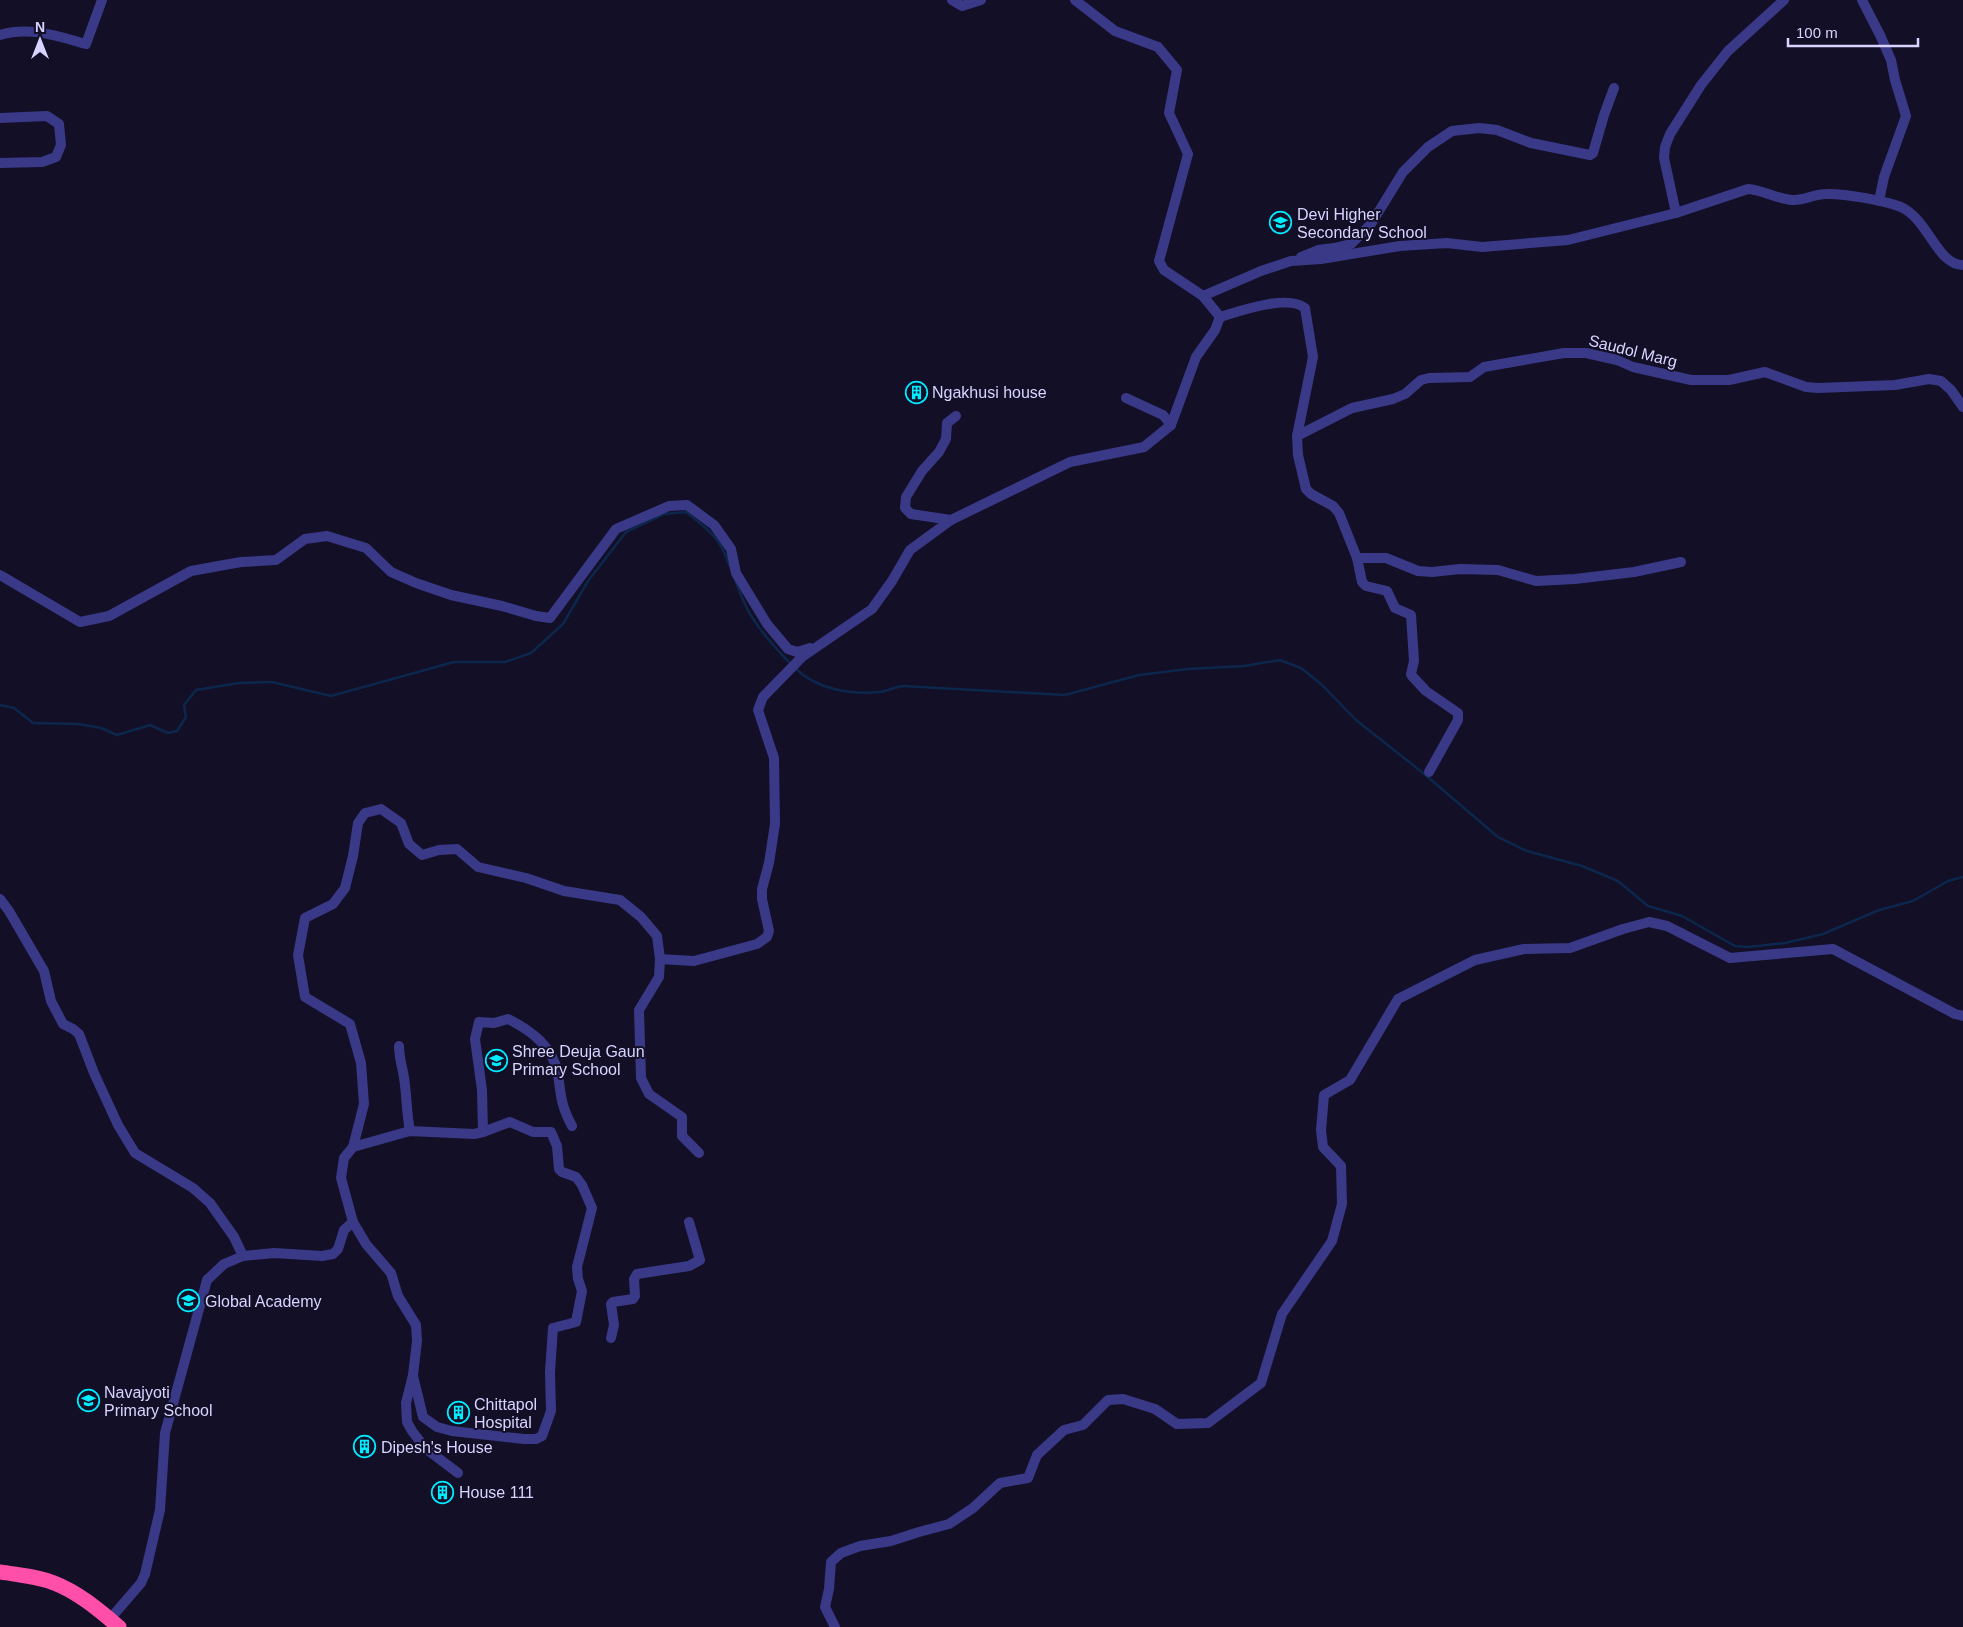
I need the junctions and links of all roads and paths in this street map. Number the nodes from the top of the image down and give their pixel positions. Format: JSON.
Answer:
{"nodes":[{"id":1,"x":102,"y":0,"type":"edge"},
{"id":2,"x":952,"y":0,"type":"edge"},
{"id":3,"x":980,"y":0,"type":"edge"},
{"id":4,"x":1075,"y":0,"type":"edge"},
{"id":5,"x":1784,"y":0,"type":"edge"},
{"id":6,"x":1862,"y":0,"type":"edge"},
{"id":7,"x":0,"y":35,"type":"edge"},
{"id":8,"x":1614,"y":88,"type":"dead end"},
{"id":9,"x":0,"y":118,"type":"edge"},
{"id":10,"x":0,"y":163,"type":"edge"},
{"id":11,"x":1879,"y":201,"type":"junction"},
{"id":12,"x":1676,"y":213,"type":"junction"},
{"id":13,"x":1291,"y":261,"type":"junction"},
{"id":14,"x":1963,"y":265,"type":"edge"},
{"id":15,"x":1203,"y":296,"type":"junction"},
{"id":16,"x":1220,"y":317,"type":"junction"},
{"id":17,"x":1126,"y":398,"type":"dead end"},
{"id":18,"x":1963,"y":407,"type":"edge"},
{"id":19,"x":956,"y":416,"type":"dead end"},
{"id":20,"x":1171,"y":425,"type":"junction"},
{"id":21,"x":1297,"y":436,"type":"junction"},
{"id":22,"x":951,"y":520,"type":"junction"},
{"id":23,"x":1357,"y":558,"type":"junction"},
{"id":24,"x":1681,"y":562,"type":"dead end"},
{"id":25,"x":0,"y":575,"type":"edge"},
{"id":26,"x":816,"y":647,"type":"junction"},
{"id":27,"x":1429,"y":772,"type":"dead end"},
{"id":28,"x":0,"y":899,"type":"edge"},
{"id":29,"x":660,"y":959,"type":"junction"},
{"id":30,"x":1963,"y":1016,"type":"edge"},
{"id":31,"x":399,"y":1046,"type":"dead end"},
{"id":32,"x":572,"y":1126,"type":"dead end"},
{"id":33,"x":410,"y":1131,"type":"junction"},
{"id":34,"x":483,"y":1132,"type":"junction"},
{"id":35,"x":353,"y":1147,"type":"junction"},
{"id":36,"x":699,"y":1153,"type":"dead end"},
{"id":37,"x":353,"y":1222,"type":"junction"},
{"id":38,"x":689,"y":1222,"type":"dead end"},
{"id":39,"x":243,"y":1256,"type":"junction"},
{"id":40,"x":610,"y":1338,"type":"dead end"},
{"id":41,"x":413,"y":1375,"type":"junction"},
{"id":42,"x":458,"y":1472,"type":"dead end"},
{"id":43,"x":0,"y":1572,"type":"edge"},
{"id":44,"x":115,"y":1623,"type":"edge"},
{"id":45,"x":835,"y":1627,"type":"edge"}],
"edges":[{"from":1,"to":7,"type":"street"},
{"from":2,"to":3,"type":"street"},
{"from":4,"to":15,"type":"street"},
{"from":5,"to":12,"type":"street"},
{"from":6,"to":11,"type":"street"},
{"from":8,"to":13,"type":"street"},
{"from":9,"to":10,"type":"street"},
{"from":11,"to":12,"type":"street"},
{"from":11,"to":14,"type":"street"},
{"from":12,"to":13,"type":"street"},
{"from":13,"to":15,"type":"street"},
{"from":15,"to":16,"type":"street"},
{"from":16,"to":20,"type":"street"},
{"from":16,"to":21,"type":"street"},
{"from":17,"to":20,"type":"street"},
{"from":18,"to":21,"type":"street","name":"Saudol Marg"},
{"from":19,"to":22,"type":"street"},
{"from":20,"to":22,"type":"street"},
{"from":21,"to":23,"type":"street"},
{"from":22,"to":26,"type":"street"},
{"from":23,"to":24,"type":"street"},
{"from":23,"to":27,"type":"street"},
{"from":25,"to":26,"type":"street"},
{"from":26,"to":29,"type":"street"},
{"from":28,"to":39,"type":"street"},
{"from":29,"to":35,"type":"street"},
{"from":29,"to":36,"type":"street"},
{"from":30,"to":45,"type":"street"},
{"from":31,"to":33,"type":"street"},
{"from":32,"to":34,"type":"street"},
{"from":33,"to":34,"type":"street"},
{"from":33,"to":35,"type":"street"},
{"from":34,"to":41,"type":"street"},
{"from":35,"to":37,"type":"street"},
{"from":37,"to":39,"type":"street"},
{"from":37,"to":41,"type":"street"},
{"from":38,"to":40,"type":"street"},
{"from":39,"to":44,"type":"street"},
{"from":41,"to":42,"type":"street"},
{"from":43,"to":44,"type":"highway"}]}
